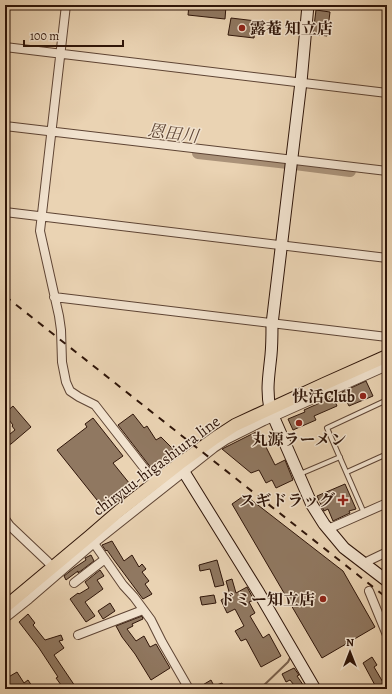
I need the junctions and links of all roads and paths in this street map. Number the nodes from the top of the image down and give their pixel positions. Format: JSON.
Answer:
{"nodes":[{"id":1,"x":66,"y":5,"type":"edge"},
{"id":2,"x":308,"y":5,"type":"edge"},
{"id":3,"x":5,"y":47,"type":"edge"},
{"id":4,"x":60,"y":54,"type":"junction"},
{"id":5,"x":301,"y":82,"type":"junction"},
{"id":6,"x":387,"y":93,"type":"edge"},
{"id":7,"x":5,"y":126,"type":"edge"},
{"id":8,"x":52,"y":131,"type":"junction"},
{"id":9,"x":292,"y":160,"type":"junction"},
{"id":10,"x":387,"y":171,"type":"edge"},
{"id":11,"x":5,"y":212,"type":"edge"},
{"id":12,"x":42,"y":216,"type":"junction"},
{"id":13,"x":282,"y":245,"type":"junction"},
{"id":14,"x":387,"y":258,"type":"edge"},
{"id":15,"x":54,"y":297,"type":"junction"},
{"id":16,"x":272,"y":324,"type":"junction"},
{"id":17,"x":387,"y":337,"type":"edge"},
{"id":18,"x":387,"y":356,"type":"edge"},
{"id":19,"x":387,"y":366,"type":"edge"},
{"id":20,"x":387,"y":400,"type":"edge"},
{"id":21,"x":272,"y":413,"type":"junction"},
{"id":22,"x":387,"y":454,"type":"edge"},
{"id":23,"x":340,"y":457,"type":"junction"},
{"id":24,"x":181,"y":468,"type":"junction"},
{"id":25,"x":347,"y":472,"type":"junction"},
{"id":26,"x":300,"y":474,"type":"junction"},
{"id":27,"x":156,"y":482,"type":"junction"},
{"id":28,"x":387,"y":503,"type":"edge"},
{"id":29,"x":364,"y":513,"type":"junction"},
{"id":30,"x":5,"y":519,"type":"edge"},
{"id":31,"x":328,"y":529,"type":"junction"},
{"id":32,"x":92,"y":540,"type":"junction"},
{"id":33,"x":387,"y":552,"type":"edge"},
{"id":34,"x":105,"y":559,"type":"junction"},
{"id":35,"x":364,"y":563,"type":"junction"},
{"id":36,"x":52,"y":567,"type":"junction"},
{"id":37,"x":387,"y":581,"type":"edge"},
{"id":38,"x":74,"y":583,"type":"dead end"},
{"id":39,"x":369,"y":592,"type":"dead end"},
{"id":40,"x":5,"y":607,"type":"edge"},
{"id":41,"x":143,"y":610,"type":"junction"},
{"id":42,"x":5,"y":618,"type":"edge"},
{"id":43,"x":78,"y":635,"type":"dead end"},
{"id":44,"x":387,"y":635,"type":"edge"},
{"id":45,"x":189,"y":689,"type":"edge"},
{"id":46,"x":315,"y":689,"type":"edge"}],
"edges":[{"from":1,"to":4,"type":"street"},
{"from":2,"to":5,"type":"street"},
{"from":3,"to":4,"type":"street"},
{"from":4,"to":5,"type":"street"},
{"from":4,"to":8,"type":"street"},
{"from":5,"to":6,"type":"street"},
{"from":5,"to":9,"type":"street"},
{"from":7,"to":8,"type":"street"},
{"from":8,"to":9,"type":"street"},
{"from":8,"to":12,"type":"street"},
{"from":9,"to":10,"type":"street"},
{"from":9,"to":13,"type":"street"},
{"from":11,"to":12,"type":"street"},
{"from":12,"to":13,"type":"street"},
{"from":12,"to":15,"type":"street"},
{"from":13,"to":14,"type":"street"},
{"from":13,"to":16,"type":"street"},
{"from":15,"to":16,"type":"street"},
{"from":15,"to":27,"type":"street"},
{"from":16,"to":17,"type":"street"},
{"from":16,"to":21,"type":"street"},
{"from":18,"to":21,"type":"main road","name":"chiryuu-higashiura line"},
{"from":19,"to":21,"type":"street"},
{"from":20,"to":23,"type":"lane"},
{"from":21,"to":24,"type":"main road","name":"chiryuu-higashiura line"},
{"from":21,"to":26,"type":"street"},
{"from":22,"to":25,"type":"lane"},
{"from":23,"to":25,"type":"lane"},
{"from":23,"to":26,"type":"lane"},
{"from":24,"to":27,"type":"main road","name":"chiryuu-higashiura line"},
{"from":24,"to":32,"type":"street"},
{"from":24,"to":46,"type":"street"},
{"from":25,"to":29,"type":"lane"},
{"from":26,"to":31,"type":"street"},
{"from":27,"to":32,"type":"main road","name":"chiryuu-higashiura line"},
{"from":28,"to":29,"type":"street"},
{"from":29,"to":31,"type":"street"},
{"from":30,"to":36,"type":"street"},
{"from":31,"to":35,"type":"street"},
{"from":32,"to":34,"type":"street"},
{"from":32,"to":36,"type":"main road","name":"chiryuu-higashiura line"},
{"from":32,"to":42,"type":"street"},
{"from":33,"to":35,"type":"street"},
{"from":34,"to":38,"type":"street"},
{"from":34,"to":41,"type":"street"},
{"from":35,"to":37,"type":"street"},
{"from":36,"to":40,"type":"main road","name":"chiryuu-higashiura line"},
{"from":39,"to":44,"type":"street"},
{"from":41,"to":43,"type":"street"},
{"from":41,"to":45,"type":"street"}]}
